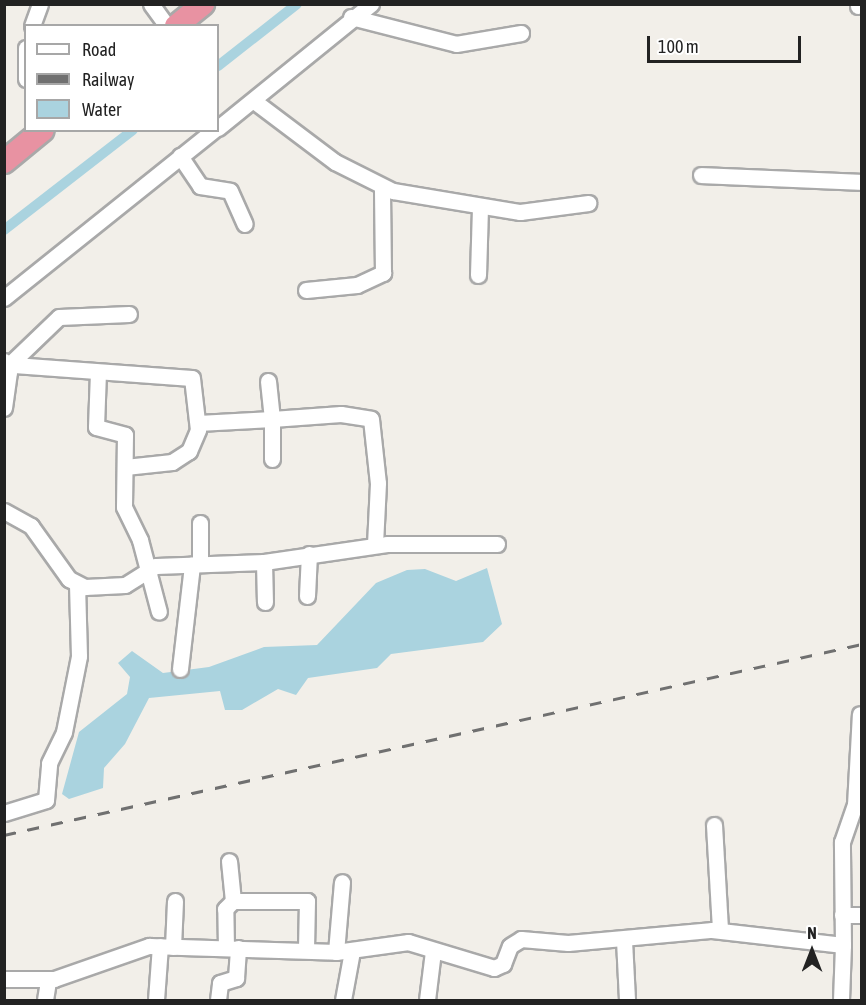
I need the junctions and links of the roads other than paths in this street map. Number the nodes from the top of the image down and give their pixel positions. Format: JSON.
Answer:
{"nodes":[{"id":1,"x":40,"y":4,"type":"edge"},
{"id":2,"x":152,"y":4,"type":"edge"},
{"id":3,"x":203,"y":4,"type":"edge"},
{"id":4,"x":371,"y":4,"type":"edge"},
{"id":5,"x":351,"y":17,"type":"junction"},
{"id":6,"x":33,"y":24,"type":"edge"},
{"id":7,"x":165,"y":24,"type":"edge"},
{"id":8,"x":178,"y":24,"type":"edge"},
{"id":9,"x":521,"y":33,"type":"dead end"},
{"id":10,"x":254,"y":101,"type":"junction"},
{"id":11,"x":219,"y":127,"type":"edge"},
{"id":12,"x":41,"y":132,"type":"edge"},
{"id":13,"x":211,"y":132,"type":"edge"},
{"id":14,"x":180,"y":156,"type":"junction"},
{"id":15,"x":4,"y":162,"type":"edge"},
{"id":16,"x":701,"y":175,"type":"dead end"},
{"id":17,"x":861,"y":182,"type":"edge"},
{"id":18,"x":381,"y":187,"type":"junction"},
{"id":19,"x":588,"y":203,"type":"dead end"},
{"id":20,"x":480,"y":206,"type":"junction"},
{"id":21,"x":245,"y":224,"type":"dead end"},
{"id":22,"x":478,"y":275,"type":"dead end"},
{"id":23,"x":306,"y":290,"type":"dead end"},
{"id":24,"x":4,"y":298,"type":"edge"},
{"id":25,"x":129,"y":314,"type":"dead end"},
{"id":26,"x":9,"y":363,"type":"edge"},
{"id":27,"x":98,"y":372,"type":"junction"},
{"id":28,"x":268,"y":381,"type":"dead end"},
{"id":29,"x":4,"y":408,"type":"edge"},
{"id":30,"x":272,"y":419,"type":"junction"},
{"id":31,"x":198,"y":423,"type":"junction"},
{"id":32,"x":272,"y":459,"type":"dead end"},
{"id":33,"x":125,"y":467,"type":"junction"},
{"id":34,"x":4,"y":511,"type":"edge"},
{"id":35,"x":200,"y":523,"type":"dead end"},
{"id":36,"x":497,"y":544,"type":"dead end"},
{"id":37,"x":375,"y":545,"type":"junction"},
{"id":38,"x":309,"y":554,"type":"junction"},
{"id":39,"x":264,"y":562,"type":"junction"},
{"id":40,"x":196,"y":565,"type":"junction"},
{"id":41,"x":149,"y":568,"type":"junction"},
{"id":42,"x":77,"y":585,"type":"junction"},
{"id":43,"x":307,"y":596,"type":"dead end"},
{"id":44,"x":265,"y":602,"type":"dead end"},
{"id":45,"x":159,"y":612,"type":"dead end"},
{"id":46,"x":180,"y":669,"type":"dead end"},
{"id":47,"x":860,"y":714,"type":"dead end"},
{"id":48,"x":4,"y":813,"type":"edge"},
{"id":49,"x":714,"y":825,"type":"dead end"},
{"id":50,"x":229,"y":861,"type":"dead end"},
{"id":51,"x":342,"y":882,"type":"dead end"},
{"id":52,"x":175,"y":901,"type":"dead end"},
{"id":53,"x":233,"y":901,"type":"junction"},
{"id":54,"x":842,"y":915,"type":"junction"},
{"id":55,"x":861,"y":915,"type":"edge"},
{"id":56,"x":720,"y":930,"type":"junction"},
{"id":57,"x":624,"y":940,"type":"junction"},
{"id":58,"x":843,"y":945,"type":"junction"},
{"id":59,"x":166,"y":946,"type":"junction"},
{"id":60,"x":232,"y":948,"type":"junction"},
{"id":61,"x":306,"y":951,"type":"junction"},
{"id":62,"x":336,"y":951,"type":"junction"},
{"id":63,"x":352,"y":951,"type":"junction"},
{"id":64,"x":433,"y":951,"type":"junction"},
{"id":65,"x":4,"y":979,"type":"edge"},
{"id":66,"x":48,"y":980,"type":"junction"},
{"id":67,"x":45,"y":1000,"type":"edge"},
{"id":68,"x":156,"y":1000,"type":"edge"},
{"id":69,"x":218,"y":1000,"type":"edge"},
{"id":70,"x":343,"y":1000,"type":"edge"},
{"id":71,"x":427,"y":1000,"type":"edge"},
{"id":72,"x":627,"y":1000,"type":"edge"},
{"id":73,"x":841,"y":1000,"type":"edge"}],
"edges":[{"from":1,"to":6,"type":"street"},
{"from":2,"to":7,"type":"street"},
{"from":3,"to":8,"type":"highway"},
{"from":4,"to":5,"type":"street"},
{"from":5,"to":9,"type":"street"},
{"from":5,"to":10,"type":"street"},
{"from":10,"to":11,"type":"street"},
{"from":10,"to":18,"type":"street"},
{"from":12,"to":15,"type":"highway"},
{"from":13,"to":14,"type":"street"},
{"from":14,"to":21,"type":"street"},
{"from":14,"to":24,"type":"street"},
{"from":16,"to":17,"type":"street"},
{"from":18,"to":20,"type":"street"},
{"from":18,"to":23,"type":"street"},
{"from":19,"to":20,"type":"street"},
{"from":20,"to":22,"type":"street"},
{"from":25,"to":26,"type":"street"},
{"from":26,"to":27,"type":"street"},
{"from":26,"to":29,"type":"street"},
{"from":27,"to":31,"type":"street"},
{"from":27,"to":33,"type":"street"},
{"from":28,"to":30,"type":"street"},
{"from":30,"to":31,"type":"street"},
{"from":30,"to":32,"type":"street"},
{"from":30,"to":37,"type":"street"},
{"from":31,"to":33,"type":"street"},
{"from":33,"to":41,"type":"street"},
{"from":34,"to":42,"type":"street"},
{"from":35,"to":40,"type":"street"},
{"from":36,"to":37,"type":"street"},
{"from":37,"to":38,"type":"street"},
{"from":38,"to":39,"type":"street"},
{"from":38,"to":43,"type":"street"},
{"from":39,"to":40,"type":"street"},
{"from":39,"to":44,"type":"street"},
{"from":40,"to":41,"type":"street"},
{"from":40,"to":46,"type":"street"},
{"from":41,"to":42,"type":"street"},
{"from":41,"to":45,"type":"street"},
{"from":42,"to":48,"type":"street"},
{"from":47,"to":54,"type":"street"},
{"from":49,"to":56,"type":"street"},
{"from":50,"to":53,"type":"street"},
{"from":51,"to":62,"type":"street"},
{"from":52,"to":59,"type":"street"},
{"from":53,"to":60,"type":"street"},
{"from":53,"to":61,"type":"street"},
{"from":54,"to":55,"type":"street"},
{"from":54,"to":58,"type":"street"},
{"from":56,"to":57,"type":"street"},
{"from":56,"to":58,"type":"street"},
{"from":57,"to":64,"type":"street"},
{"from":57,"to":72,"type":"street"},
{"from":58,"to":73,"type":"street"},
{"from":59,"to":60,"type":"street"},
{"from":59,"to":66,"type":"street"},
{"from":59,"to":68,"type":"street"},
{"from":60,"to":61,"type":"street"},
{"from":60,"to":69,"type":"street"},
{"from":61,"to":62,"type":"street"},
{"from":62,"to":63,"type":"street"},
{"from":63,"to":64,"type":"street"},
{"from":63,"to":70,"type":"street"},
{"from":64,"to":71,"type":"street"},
{"from":65,"to":66,"type":"street"},
{"from":66,"to":67,"type":"street"}]}
